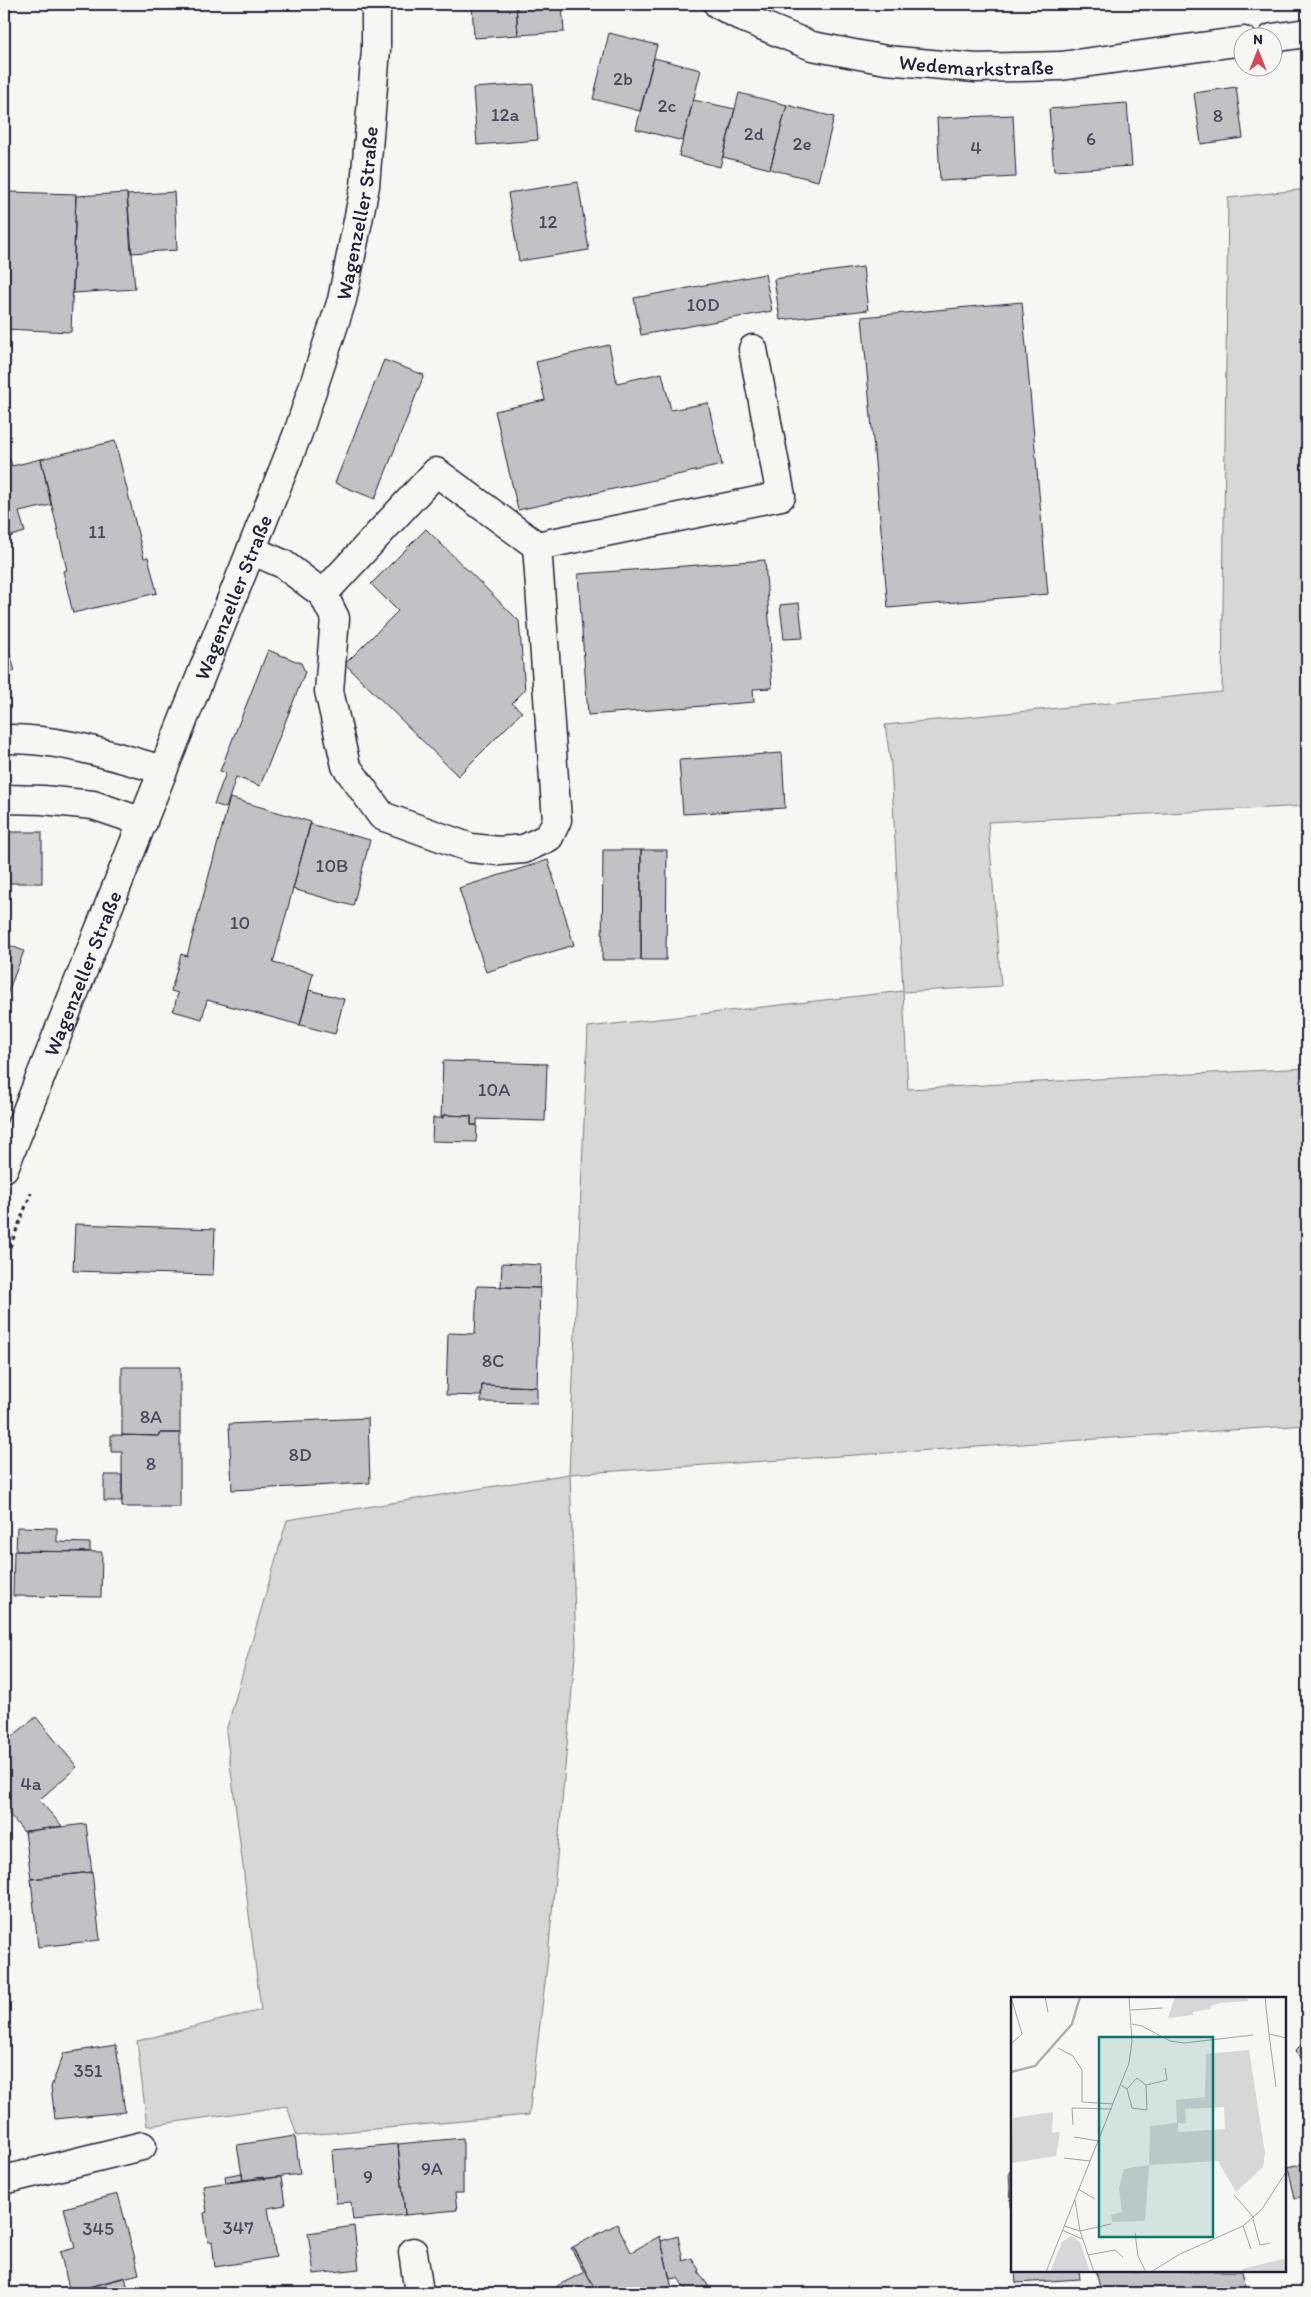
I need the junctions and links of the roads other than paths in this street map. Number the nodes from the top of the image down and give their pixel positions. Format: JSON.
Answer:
{"nodes":[{"id":1,"x":376,"y":4,"type":"edge"},
{"id":2,"x":718,"y":4,"type":"edge"},
{"id":3,"x":1307,"y":33,"type":"edge"},
{"id":4,"x":1284,"y":36,"type":"edge"},
{"id":5,"x":1234,"y":42,"type":"edge"},
{"id":6,"x":753,"y":349,"type":"dead end"},
{"id":7,"x":537,"y":546,"type":"junction"},
{"id":8,"x":251,"y":550,"type":"junction"},
{"id":9,"x":323,"y":594,"type":"junction"},
{"id":10,"x":4,"y":739,"type":"edge"},
{"id":11,"x":163,"y":770,"type":"junction"},
{"id":12,"x":4,"y":799,"type":"edge"},
{"id":13,"x":143,"y":822,"type":"junction"},
{"id":14,"x":4,"y":1168,"type":"edge"},
{"id":15,"x":142,"y":2146,"type":"dead end"},
{"id":16,"x":4,"y":2180,"type":"edge"},
{"id":17,"x":413,"y":2252,"type":"dead end"},
{"id":18,"x":419,"y":2293,"type":"edge"}],
"edges":[{"from":1,"to":8,"type":"main road","name":"Wagenzeller Straße"},
{"from":2,"to":5,"type":"main road","name":"Wedemarkstraße"},
{"from":3,"to":4,"type":"main road"},
{"from":6,"to":7,"type":"main road"},
{"from":7,"to":9,"type":"main road"},
{"from":7,"to":9,"type":"main road"},
{"from":8,"to":9,"type":"main road"},
{"from":8,"to":11,"type":"main road","name":"Wagenzeller Straße"},
{"from":10,"to":11,"type":"main road"},
{"from":11,"to":13,"type":"main road","name":"Wagenzeller Straße"},
{"from":12,"to":13,"type":"main road"},
{"from":13,"to":14,"type":"main road","name":"Wagenzeller Straße"},
{"from":15,"to":16,"type":"main road"},
{"from":17,"to":18,"type":"main road"}]}
